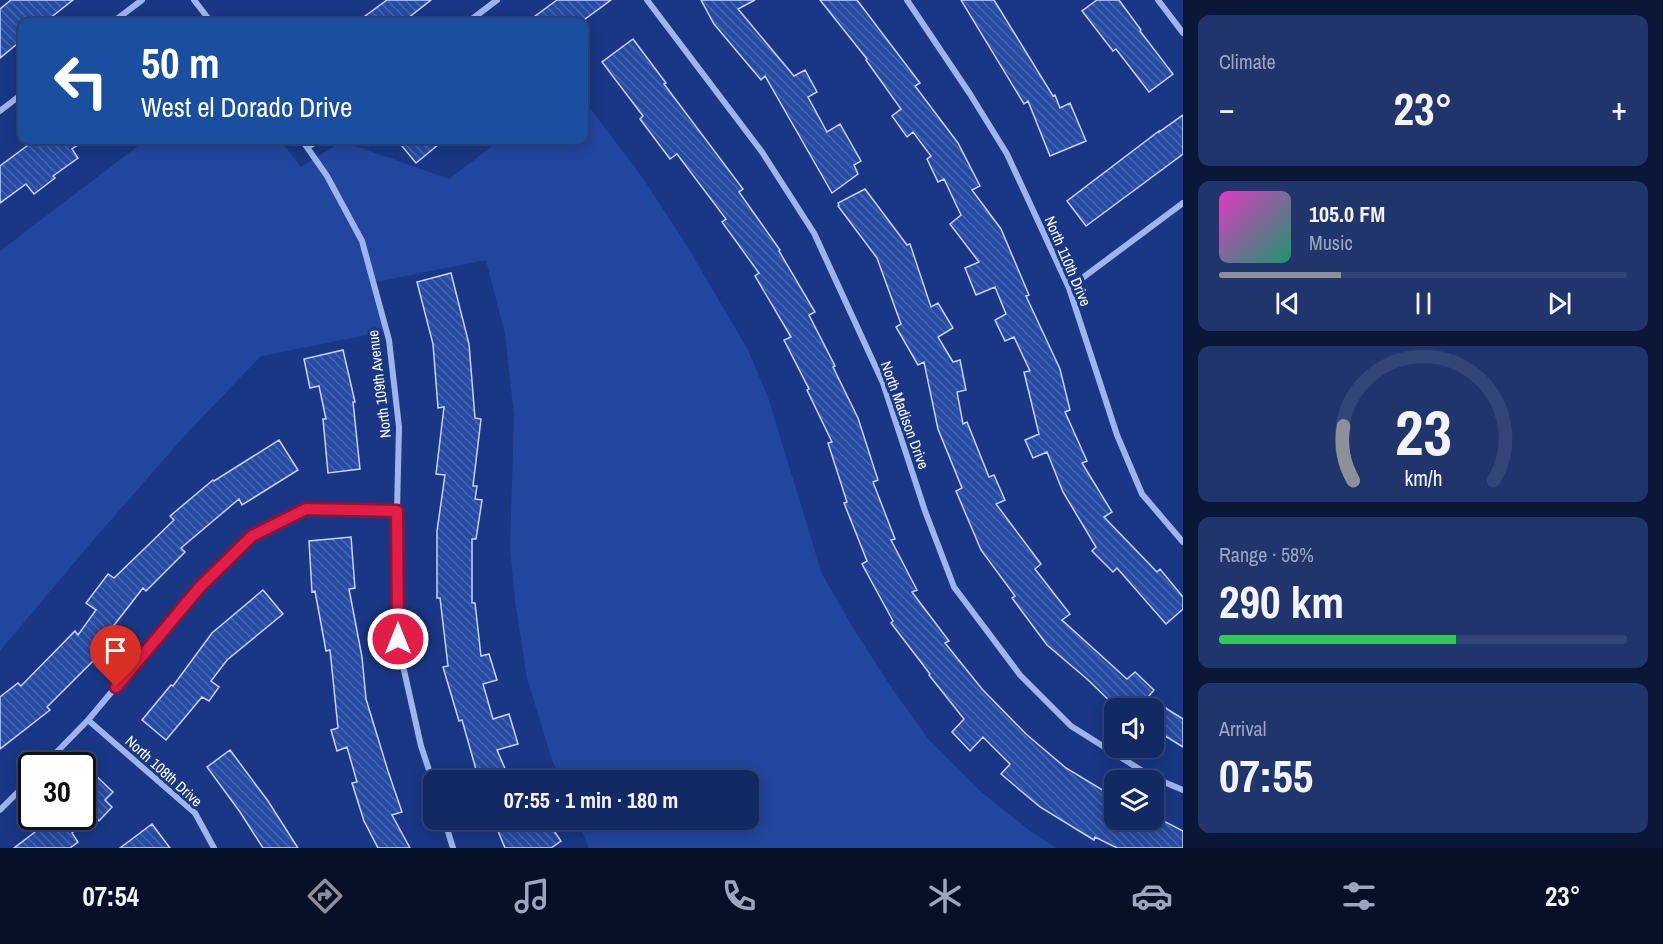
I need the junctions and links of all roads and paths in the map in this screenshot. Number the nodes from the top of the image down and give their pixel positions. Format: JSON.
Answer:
{"nodes":[{"id":1,"x":142,"y":0,"type":"edge"},
{"id":2,"x":194,"y":0,"type":"edge"},
{"id":3,"x":497,"y":0,"type":"edge"},
{"id":4,"x":647,"y":0,"type":"edge"},
{"id":5,"x":906,"y":0,"type":"edge"},
{"id":6,"x":1158,"y":0,"type":"edge"},
{"id":7,"x":118,"y":18,"type":"edge"},
{"id":8,"x":208,"y":18,"type":"edge"},
{"id":9,"x":473,"y":18,"type":"edge"},
{"id":10,"x":1183,"y":33,"type":"edge"},
{"id":11,"x":18,"y":97,"type":"edge"},
{"id":12,"x":0,"y":111,"type":"edge"},
{"id":13,"x":305,"y":144,"type":"edge"},
{"id":14,"x":313,"y":144,"type":"edge"},
{"id":15,"x":308,"y":147,"type":"junction"},
{"id":16,"x":1183,"y":203,"type":"edge"},
{"id":17,"x":1069,"y":288,"type":"junction"},
{"id":18,"x":397,"y":511,"type":"junction"},
{"id":19,"x":1183,"y":542,"type":"edge"},
{"id":20,"x":88,"y":720,"type":"junction"},
{"id":21,"x":57,"y":752,"type":"edge"},
{"id":22,"x":429,"y":770,"type":"edge"},
{"id":23,"x":1183,"y":790,"type":"edge"},
{"id":24,"x":18,"y":792,"type":"edge"},
{"id":25,"x":0,"y":810,"type":"edge"},
{"id":26,"x":447,"y":830,"type":"edge"},
{"id":27,"x":214,"y":848,"type":"edge"},
{"id":28,"x":453,"y":848,"type":"edge"}],
"edges":[{"from":1,"to":7,"type":"street"},
{"from":2,"to":8,"type":"street"},
{"from":3,"to":9,"type":"street"},
{"from":4,"to":23,"type":"street","name":"North Madison Drive"},
{"from":5,"to":17,"type":"street","name":"North 110th Drive"},
{"from":6,"to":10,"type":"street"},
{"from":11,"to":12,"type":"street"},
{"from":13,"to":15,"type":"street","name":"North 109th Avenue"},
{"from":14,"to":15,"type":"street"},
{"from":15,"to":18,"type":"street","name":"North 109th Avenue"},
{"from":16,"to":17,"type":"street"},
{"from":17,"to":19,"type":"street","name":"North 110th Drive"},
{"from":18,"to":20,"type":"street"},
{"from":18,"to":22,"type":"street","name":"North 109th Avenue"},
{"from":20,"to":21,"type":"street"},
{"from":20,"to":27,"type":"street","name":"North 108th Drive"},
{"from":24,"to":25,"type":"street"},
{"from":26,"to":28,"type":"street"}]}
